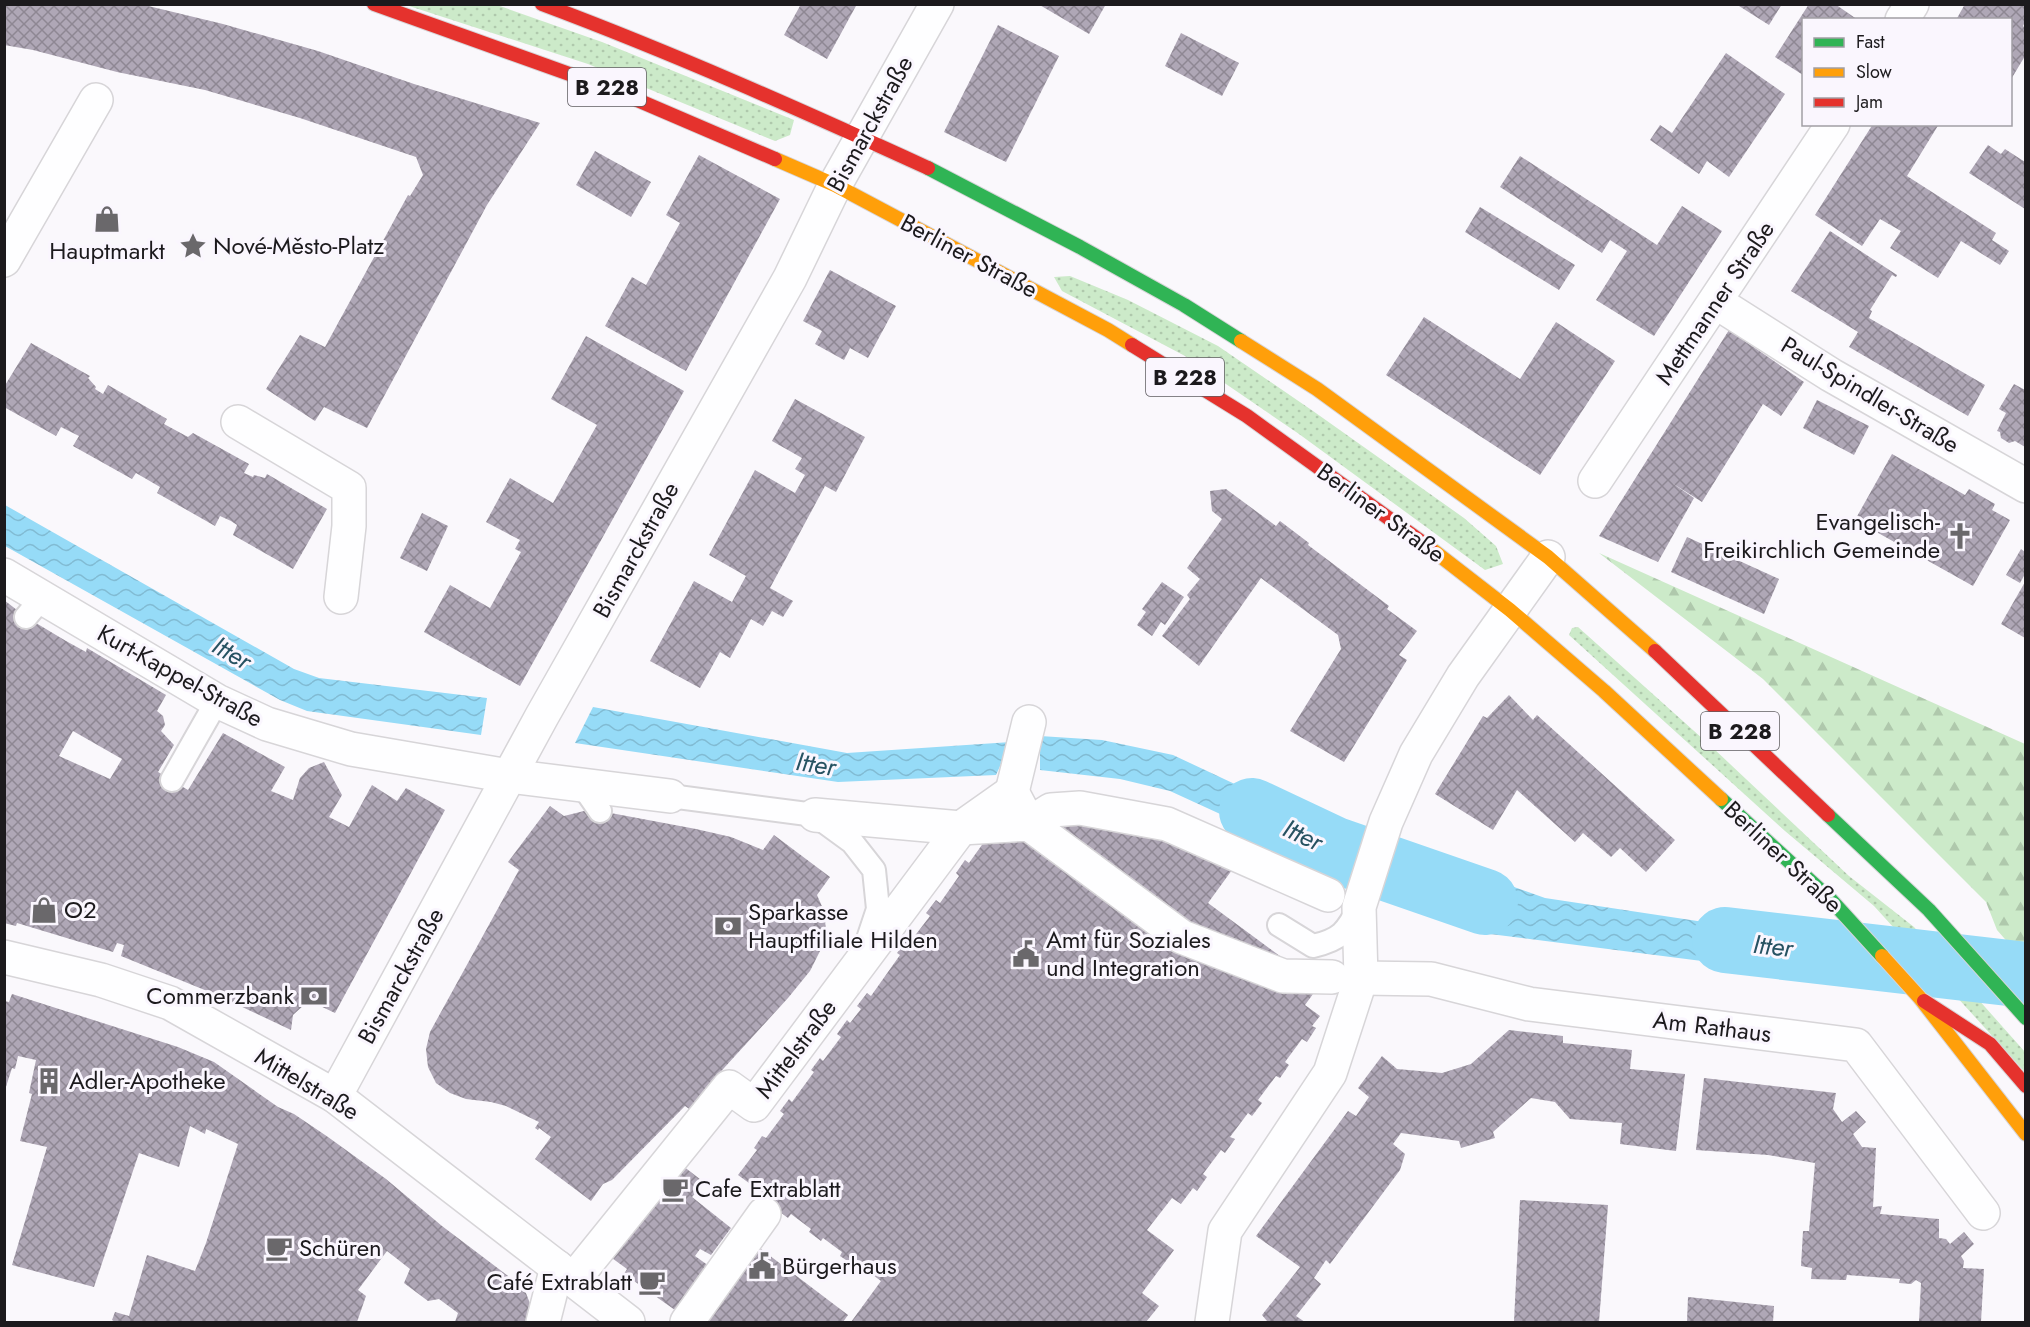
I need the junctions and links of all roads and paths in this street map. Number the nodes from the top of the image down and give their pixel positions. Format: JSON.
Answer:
{"nodes":[{"id":1,"x":374,"y":4,"type":"edge"},
{"id":2,"x":542,"y":4,"type":"edge"},
{"id":3,"x":937,"y":4,"type":"edge"},
{"id":4,"x":1912,"y":4,"type":"edge"},
{"id":5,"x":1903,"y":18,"type":"edge"},
{"id":6,"x":96,"y":100,"type":"dead end"},
{"id":7,"x":1832,"y":126,"type":"edge"},
{"id":8,"x":861,"y":138,"type":"junction"},
{"id":9,"x":835,"y":185,"type":"junction"},
{"id":10,"x":4,"y":260,"type":"edge"},
{"id":11,"x":1716,"y":302,"type":"junction"},
{"id":12,"x":238,"y":422,"type":"dead end"},
{"id":13,"x":1596,"y":481,"type":"dead end"},
{"id":14,"x":2025,"y":486,"type":"edge"},
{"id":15,"x":1548,"y":556,"type":"junction"},
{"id":16,"x":7,"y":576,"type":"edge"},
{"id":17,"x":341,"y":597,"type":"dead end"},
{"id":18,"x":1510,"y":610,"type":"junction"},
{"id":19,"x":217,"y":701,"type":"junction"},
{"id":20,"x":1029,"y":722,"type":"dead end"},
{"id":21,"x":508,"y":776,"type":"junction"},
{"id":22,"x":172,"y":780,"type":"dead end"},
{"id":23,"x":1012,"y":792,"type":"junction"},
{"id":24,"x":670,"y":796,"type":"joint"},
{"id":25,"x":815,"y":815,"type":"junction"},
{"id":26,"x":1029,"y":824,"type":"junction"},
{"id":27,"x":961,"y":828,"type":"junction"},
{"id":28,"x":1328,"y":895,"type":"dead end"},
{"id":29,"x":1359,"y":907,"type":"junction"},
{"id":30,"x":1279,"y":925,"type":"dead end"},
{"id":31,"x":4,"y":957,"type":"edge"},
{"id":32,"x":860,"y":964,"type":"junction"},
{"id":33,"x":1347,"y":978,"type":"junction"},
{"id":34,"x":1920,"y":998,"type":"junction"},
{"id":35,"x":2023,"y":1016,"type":"edge"},
{"id":36,"x":2025,"y":1086,"type":"edge"},
{"id":37,"x":335,"y":1096,"type":"junction"},
{"id":38,"x":2025,"y":1134,"type":"edge"},
{"id":39,"x":1983,"y":1213,"type":"dead end"},
{"id":40,"x":764,"y":1214,"type":"dead end"},
{"id":41,"x":566,"y":1273,"type":"junction"},
{"id":42,"x":543,"y":1323,"type":"edge"},
{"id":43,"x":628,"y":1323,"type":"edge"},
{"id":44,"x":687,"y":1323,"type":"edge"},
{"id":45,"x":1212,"y":1323,"type":"edge"}],
"edges":[{"from":1,"to":9,"type":"main road","name":"Berliner Straße","number":"B 228"},
{"from":2,"to":8,"type":"main road","number":"B 228"},
{"from":3,"to":8,"type":"street","name":"Bismarckstraße"},
{"from":4,"to":5,"type":"street"},
{"from":6,"to":10,"type":"street"},
{"from":7,"to":11,"type":"street","name":"Mettmanner Straße"},
{"from":8,"to":9,"type":"street","name":"Bismarckstraße"},
{"from":8,"to":15,"type":"main road","number":"B 228"},
{"from":9,"to":18,"type":"main road","name":"Berliner Straße","number":"B 228"},
{"from":9,"to":21,"type":"street","name":"Bismarckstraße"},
{"from":11,"to":13,"type":"street","name":"Mettmanner Straße"},
{"from":11,"to":14,"type":"street","name":"Paul-Spindler-Straße"},
{"from":12,"to":17,"type":"street"},
{"from":15,"to":18,"type":"street"},
{"from":15,"to":35,"type":"main road","number":"B 228"},
{"from":16,"to":19,"type":"street","name":"Kurt-Kappel-Straße"},
{"from":18,"to":29,"type":"street"},
{"from":18,"to":34,"type":"main road","name":"Berliner Straße","number":"B 228"},
{"from":19,"to":21,"type":"street","name":"Kurt-Kappel-Straße"},
{"from":19,"to":22,"type":"lane"},
{"from":20,"to":23,"type":"street"},
{"from":21,"to":24,"type":"street","name":"Kurt-Kappel-Straße"},
{"from":21,"to":37,"type":"street","name":"Bismarckstraße"},
{"from":23,"to":26,"type":"street"},
{"from":23,"to":27,"type":"street","name":"Mittelstraße"},
{"from":24,"to":25,"type":"lane"},
{"from":25,"to":27,"type":"street"},
{"from":25,"to":32,"type":"lane"},
{"from":26,"to":27,"type":"street"},
{"from":26,"to":28,"type":"street"},
{"from":26,"to":33,"type":"street","name":"Am Rathaus"},
{"from":27,"to":32,"type":"street","name":"Mittelstraße"},
{"from":29,"to":30,"type":"lane"},
{"from":29,"to":33,"type":"street"},
{"from":31,"to":37,"type":"street","name":"Mittelstraße"},
{"from":32,"to":41,"type":"street","name":"Mittelstraße"},
{"from":33,"to":39,"type":"street","name":"Am Rathaus"},
{"from":33,"to":45,"type":"street"},
{"from":34,"to":36,"type":"main road"},
{"from":34,"to":38,"type":"main road","name":"Berliner Straße","number":"B 228"},
{"from":37,"to":41,"type":"street","name":"Mittelstraße"},
{"from":40,"to":44,"type":"street"},
{"from":41,"to":42,"type":"street"},
{"from":41,"to":43,"type":"street","name":"Mittelstraße"}]}
